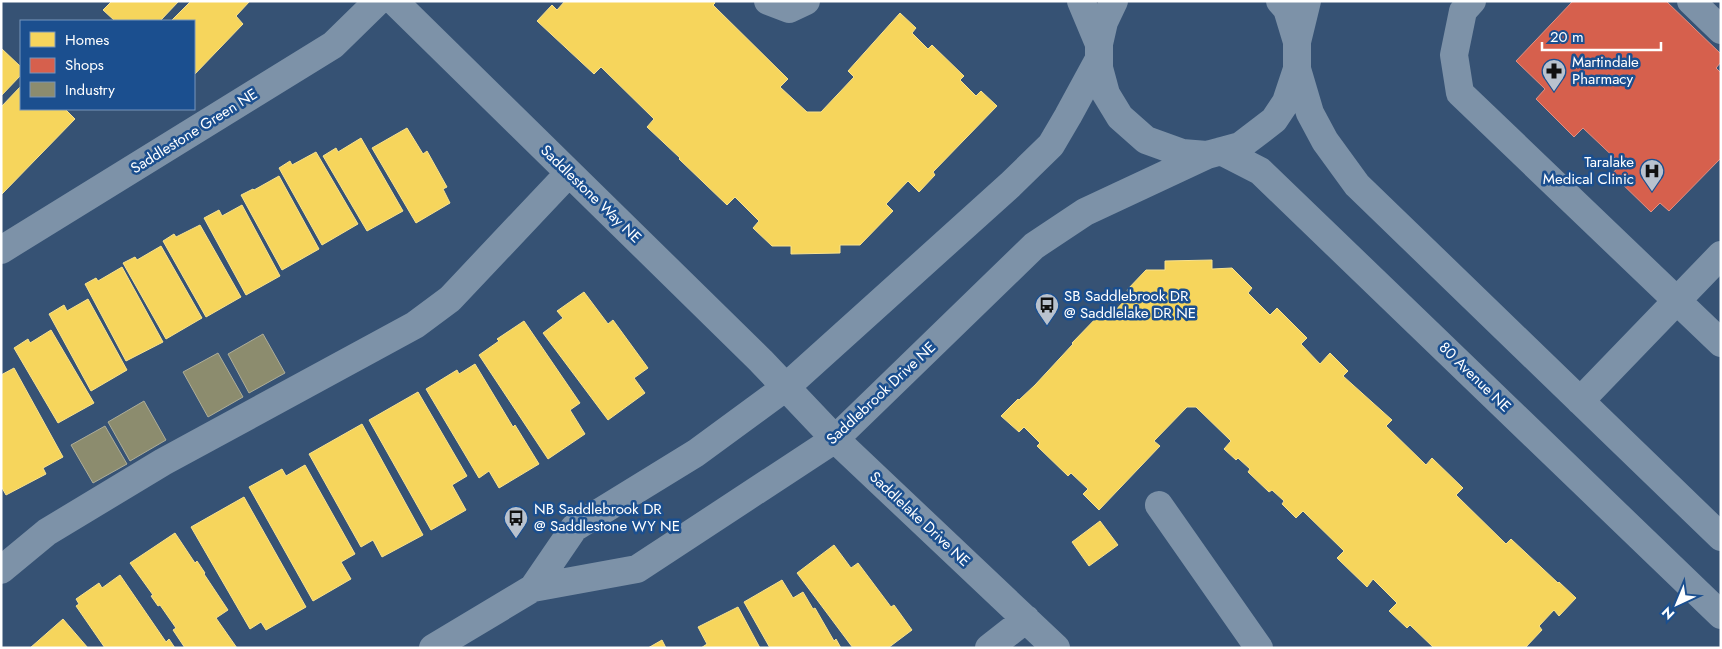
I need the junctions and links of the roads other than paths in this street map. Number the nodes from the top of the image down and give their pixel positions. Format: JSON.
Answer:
{"nodes":[{"id":1,"x":378,"y":1,"type":"edge"},
{"id":2,"x":394,"y":1,"type":"edge"},
{"id":3,"x":768,"y":1,"type":"edge"},
{"id":4,"x":806,"y":1,"type":"edge"},
{"id":5,"x":1081,"y":1,"type":"edge"},
{"id":6,"x":1114,"y":1,"type":"edge"},
{"id":7,"x":1280,"y":1,"type":"edge"},
{"id":8,"x":1307,"y":1,"type":"edge"},
{"id":9,"x":1472,"y":1,"type":"edge"},
{"id":10,"x":1691,"y":1,"type":"edge"},
{"id":11,"x":1721,"y":30,"type":"edge"},
{"id":12,"x":1297,"y":42,"type":"junction"},
{"id":13,"x":1099,"y":52,"type":"junction"},
{"id":14,"x":1297,"y":69,"type":"junction"},
{"id":15,"x":1214,"y":153,"type":"junction"},
{"id":16,"x":569,"y":172,"type":"junction"},
{"id":17,"x":1,"y":250,"type":"edge"},
{"id":18,"x":1721,"y":256,"type":"edge"},
{"id":19,"x":1676,"y":302,"type":"junction"},
{"id":20,"x":1721,"y":343,"type":"edge"},
{"id":21,"x":786,"y":387,"type":"junction"},
{"id":22,"x":1580,"y":400,"type":"junction"},
{"id":23,"x":835,"y":440,"type":"junction"},
{"id":24,"x":1159,"y":505,"type":"dead end"},
{"id":25,"x":1721,"y":537,"type":"edge"},
{"id":26,"x":1,"y":570,"type":"edge"},
{"id":27,"x":533,"y":588,"type":"junction"},
{"id":28,"x":1721,"y":615,"type":"edge"},
{"id":29,"x":1026,"y":619,"type":"junction"},
{"id":30,"x":433,"y":648,"type":"edge"},
{"id":31,"x":989,"y":648,"type":"edge"},
{"id":32,"x":1056,"y":648,"type":"edge"},
{"id":33,"x":1259,"y":648,"type":"edge"}],
"edges":[{"from":1,"to":17,"type":"street","name":"Saddlestone Green NE"},
{"from":2,"to":16,"type":"street","name":"Saddlestone Way NE"},
{"from":3,"to":4,"type":"street"},
{"from":5,"to":13,"type":"street"},
{"from":6,"to":13,"type":"street"},
{"from":7,"to":12,"type":"street"},
{"from":8,"to":12,"type":"street"},
{"from":9,"to":19,"type":"street"},
{"from":10,"to":11,"type":"street"},
{"from":12,"to":14,"type":"street"},
{"from":13,"to":15,"type":"street"},
{"from":13,"to":21,"type":"street","name":"Saddlebrook Drive NE"},
{"from":14,"to":15,"type":"street","name":"Saddlebrook Drive NE"},
{"from":14,"to":22,"type":"street"},
{"from":15,"to":23,"type":"street","name":"Saddlebrook Drive NE"},
{"from":15,"to":28,"type":"street","name":"80 Avenue NE"},
{"from":16,"to":21,"type":"street","name":"Saddlestone Way NE"},
{"from":16,"to":26,"type":"street"},
{"from":18,"to":19,"type":"street"},
{"from":19,"to":20,"type":"street"},
{"from":19,"to":22,"type":"street"},
{"from":21,"to":23,"type":"street","name":"Saddlelake Drive NE"},
{"from":21,"to":27,"type":"street","name":"Saddlebrook Drive NE"},
{"from":22,"to":25,"type":"street"},
{"from":23,"to":27,"type":"street","name":"Saddlebrook Drive NE"},
{"from":23,"to":29,"type":"street","name":"Saddlelake Drive NE"},
{"from":24,"to":33,"type":"street"},
{"from":27,"to":30,"type":"street","name":"Saddlebrook Drive NE"},
{"from":29,"to":31,"type":"street"},
{"from":29,"to":32,"type":"street","name":"Saddlelake Drive NE"}]}
